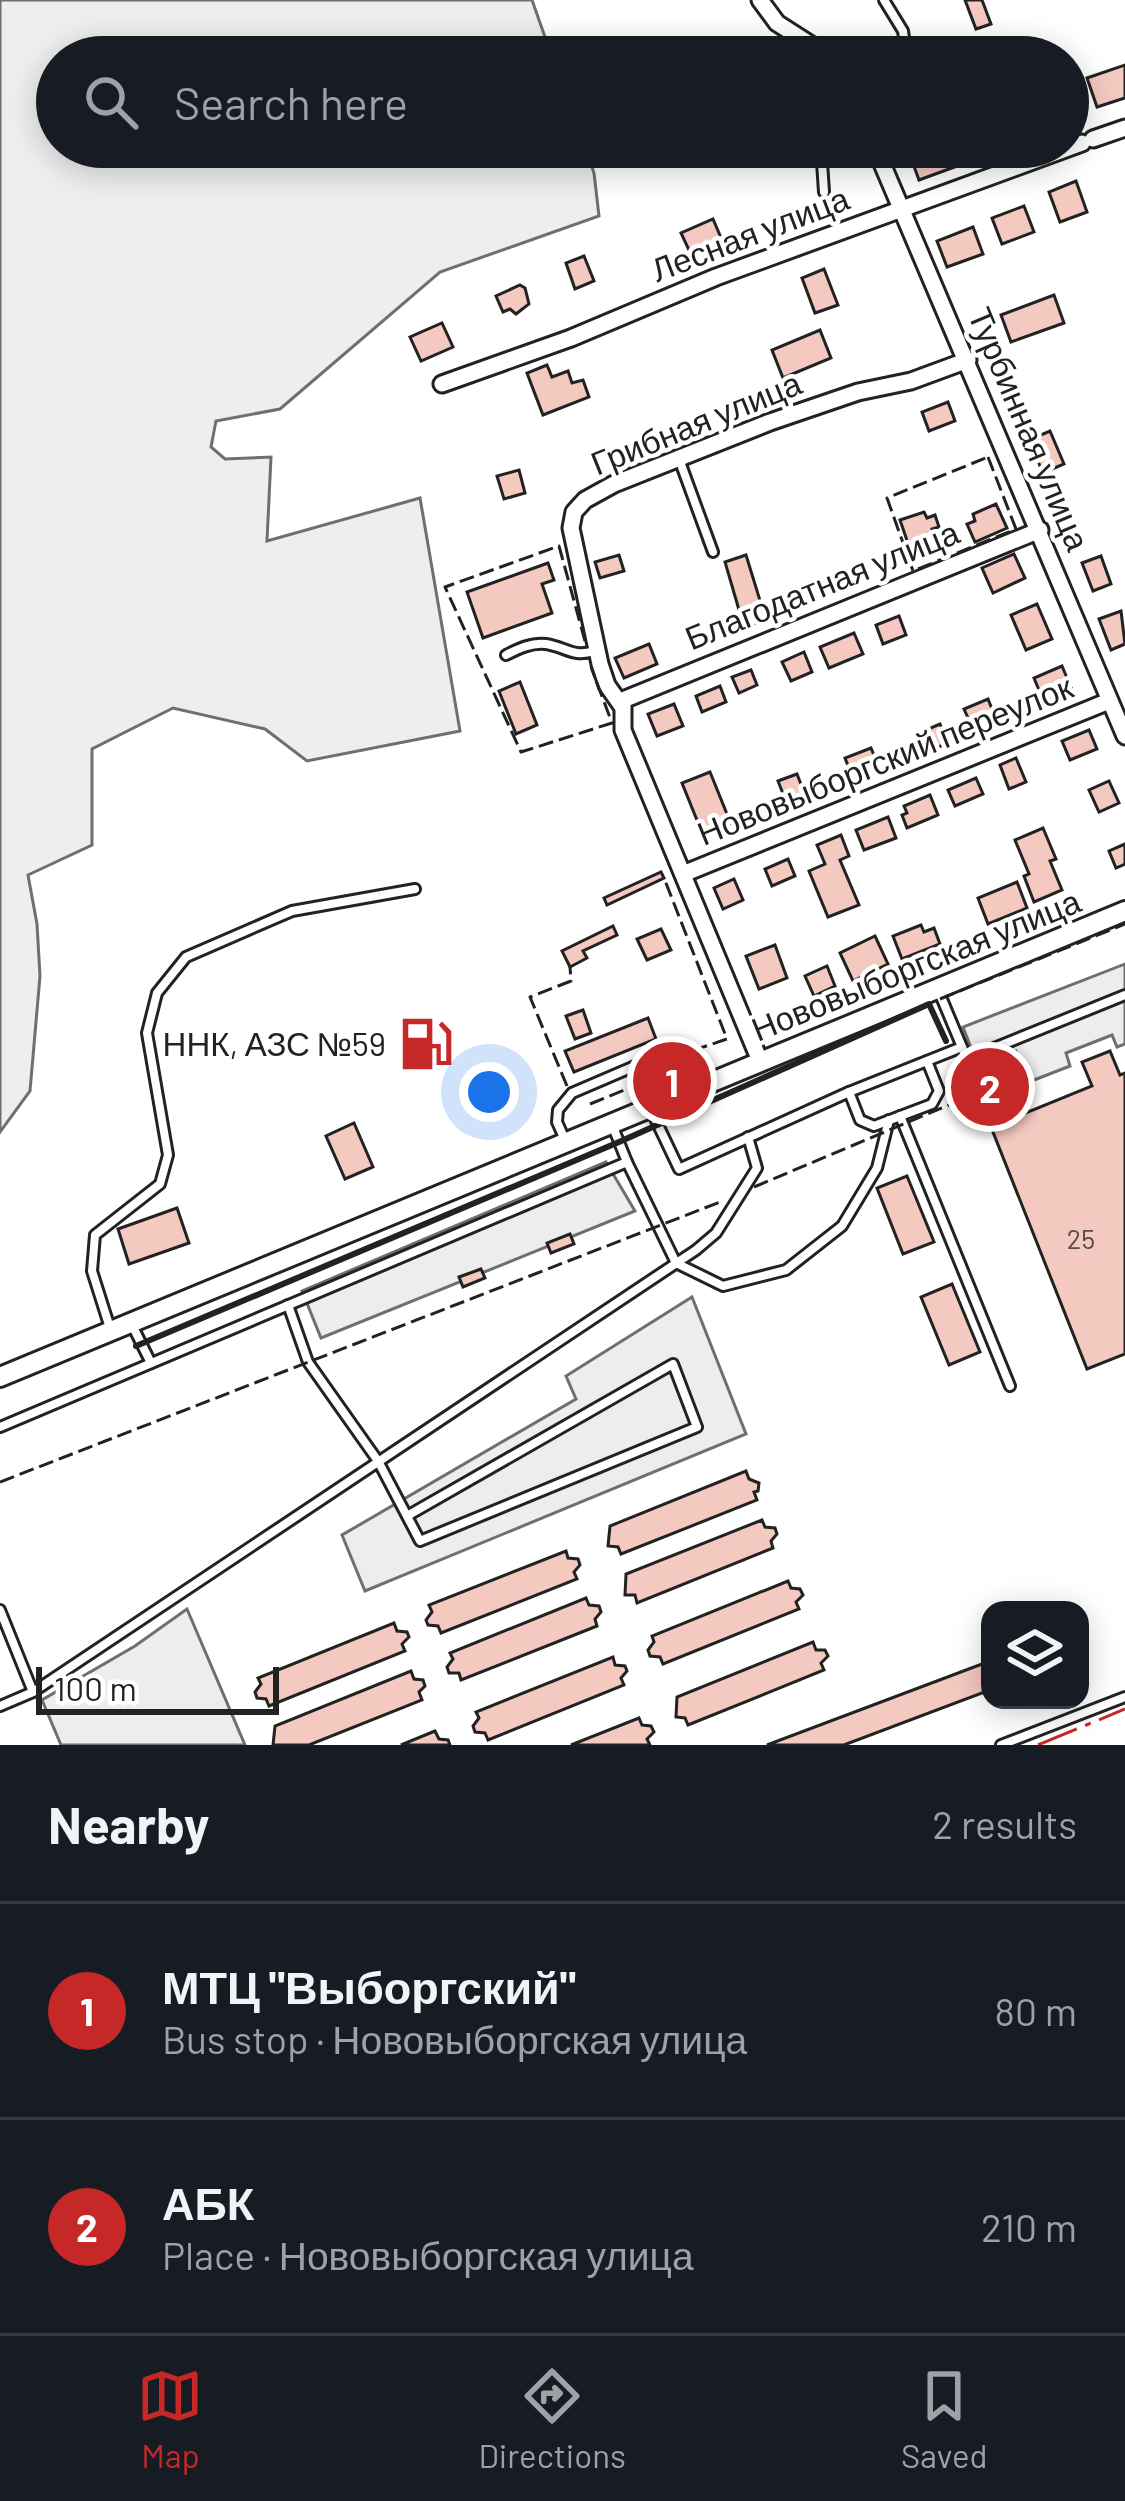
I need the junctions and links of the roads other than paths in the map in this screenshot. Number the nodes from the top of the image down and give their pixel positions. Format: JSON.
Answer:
{"nodes":[{"id":1,"x":760,"y":0,"type":"edge"},
{"id":2,"x":884,"y":0,"type":"edge"},
{"id":3,"x":797,"y":36,"type":"edge"},
{"id":4,"x":904,"y":36,"type":"edge"},
{"id":5,"x":1125,"y":128,"type":"edge"},
{"id":6,"x":1089,"y":140,"type":"edge"},
{"id":7,"x":822,"y":168,"type":"edge"},
{"id":8,"x":884,"y":168,"type":"edge"},
{"id":9,"x":1012,"y":168,"type":"edge"},
{"id":10,"x":824,"y":192,"type":"dead end"},
{"id":11,"x":902,"y":208,"type":"junction"},
{"id":12,"x":968,"y":360,"type":"junction"},
{"id":13,"x":442,"y":384,"type":"dead end"},
{"id":14,"x":679,"y":458,"type":"junction"},
{"id":15,"x":1040,"y":530,"type":"junction"},
{"id":16,"x":713,"y":552,"type":"dead end"},
{"id":17,"x":596,"y":650,"type":"junction"},
{"id":18,"x":506,"y":655,"type":"dead end"},
{"id":19,"x":624,"y":700,"type":"junction"},
{"id":20,"x":1109,"y":701,"type":"junction"},
{"id":21,"x":1125,"y":736,"type":"edge"},
{"id":22,"x":682,"y":874,"type":"junction"},
{"id":23,"x":415,"y":889,"type":"dead end"},
{"id":24,"x":1125,"y":911,"type":"edge"},
{"id":25,"x":939,"y":990,"type":"junction"},
{"id":26,"x":1125,"y":995,"type":"edge"},
{"id":27,"x":962,"y":1047,"type":"junction"},
{"id":28,"x":760,"y":1061,"type":"junction"},
{"id":29,"x":927,"y":1061,"type":"junction"},
{"id":30,"x":642,"y":1064,"type":"dead end"},
{"id":31,"x":849,"y":1092,"type":"junction"},
{"id":32,"x":650,"y":1108,"type":"junction"},
{"id":33,"x":900,"y":1116,"type":"junction"},
{"id":34,"x":889,"y":1120,"type":"junction"},
{"id":35,"x":612,"y":1125,"type":"junction"},
{"id":36,"x":748,"y":1137,"type":"junction"},
{"id":37,"x":567,"y":1144,"type":"junction"},
{"id":38,"x":627,"y":1162,"type":"junction"},
{"id":39,"x":676,"y":1263,"type":"junction"},
{"id":40,"x":288,"y":1305,"type":"junction"},
{"id":41,"x":130,"y":1321,"type":"junction"},
{"id":42,"x":110,"y":1330,"type":"junction"},
{"id":43,"x":152,"y":1363,"type":"junction"},
{"id":44,"x":0,"y":1377,"type":"edge"},
{"id":45,"x":1010,"y":1386,"type":"dead end"},
{"id":46,"x":0,"y":1427,"type":"edge"},
{"id":47,"x":378,"y":1461,"type":"junction"},
{"id":48,"x":407,"y":1516,"type":"junction"},
{"id":49,"x":0,"y":1610,"type":"edge"},
{"id":50,"x":33,"y":1692,"type":"junction"},
{"id":51,"x":1125,"y":1696,"type":"edge"},
{"id":52,"x":0,"y":1706,"type":"edge"},
{"id":53,"x":1001,"y":1745,"type":"edge"}],
"edges":[{"from":1,"to":3,"type":"street"},
{"from":2,"to":4,"type":"lane"},
{"from":5,"to":6,"type":"street","name":"Лесная улица"},
{"from":7,"to":10,"type":"lane"},
{"from":8,"to":11,"type":"street","name":"Турбинная улица"},
{"from":9,"to":11,"type":"street","name":"Лесная улица"},
{"from":11,"to":12,"type":"street","name":"Турбинная улица"},
{"from":11,"to":13,"type":"street","name":"Лесная улица"},
{"from":12,"to":14,"type":"street","name":"Грибная улица"},
{"from":12,"to":15,"type":"street","name":"Турбинная улица"},
{"from":14,"to":16,"type":"lane"},
{"from":14,"to":17,"type":"street","name":"Грибная улица"},
{"from":15,"to":19,"type":"street","name":"Благодатная улица"},
{"from":15,"to":20,"type":"street","name":"Турбинная улица"},
{"from":17,"to":18,"type":"lane"},
{"from":17,"to":19,"type":"street","name":"Грибная улица"},
{"from":19,"to":22,"type":"street","name":"Грибная улица"},
{"from":20,"to":21,"type":"street","name":"Турбинная улица"},
{"from":20,"to":22,"type":"street","name":"Нововыборгский переулок"},
{"from":22,"to":28,"type":"street","name":"Грибная улица"},
{"from":23,"to":42,"type":"lane"},
{"from":24,"to":25,"type":"street","name":"Нововыборгская улица"},
{"from":25,"to":27,"type":"lane"},
{"from":25,"to":28,"type":"street","name":"Нововыборгская улица"},
{"from":26,"to":27,"type":"lane"},
{"from":27,"to":29,"type":"lane"},
{"from":28,"to":32,"type":"street","name":"Нововыборгская улица"},
{"from":29,"to":31,"type":"lane"},
{"from":29,"to":33,"type":"lane"},
{"from":30,"to":37,"type":"lane"},
{"from":31,"to":34,"type":"lane"},
{"from":31,"to":36,"type":"lane"},
{"from":32,"to":35,"type":"street","name":"Нововыборгская улица"},
{"from":32,"to":36,"type":"lane"},
{"from":33,"to":34,"type":"lane"},
{"from":33,"to":45,"type":"lane"},
{"from":34,"to":39,"type":"lane"},
{"from":35,"to":37,"type":"street","name":"Нововыборгская улица"},
{"from":35,"to":38,"type":"lane"},
{"from":36,"to":39,"type":"lane"},
{"from":37,"to":41,"type":"street","name":"Нововыборгская улица"},
{"from":38,"to":39,"type":"lane"},
{"from":38,"to":40,"type":"lane"},
{"from":39,"to":47,"type":"lane"},
{"from":40,"to":43,"type":"lane"},
{"from":40,"to":47,"type":"lane"},
{"from":41,"to":42,"type":"street","name":"Нововыборгская улица"},
{"from":41,"to":43,"type":"lane"},
{"from":42,"to":44,"type":"street","name":"Нововыборгская улица"},
{"from":43,"to":46,"type":"lane"},
{"from":47,"to":48,"type":"lane"},
{"from":47,"to":50,"type":"lane"},
{"from":48,"to":48,"type":"lane"},
{"from":49,"to":50,"type":"lane"},
{"from":50,"to":52,"type":"lane"},
{"from":51,"to":53,"type":"lane"}]}
